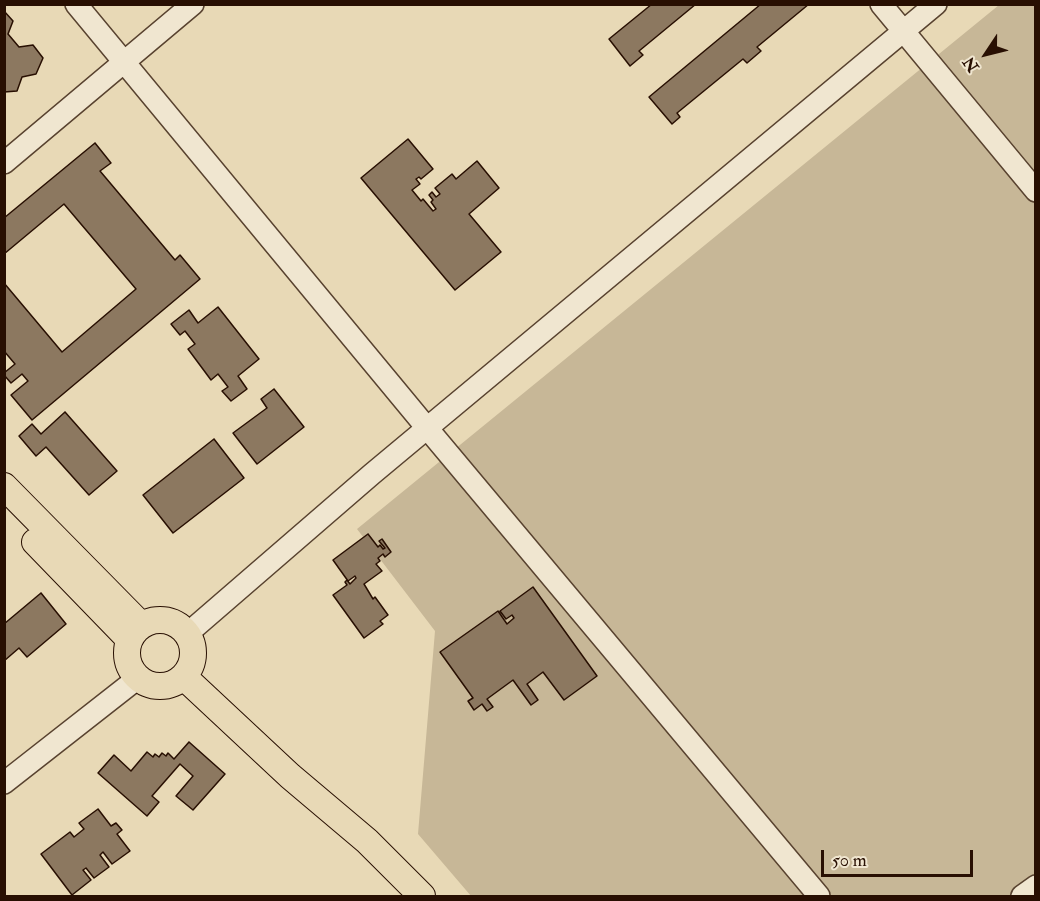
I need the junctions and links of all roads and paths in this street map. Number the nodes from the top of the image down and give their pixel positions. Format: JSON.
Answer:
{"nodes":[{"id":1,"x":76,"y":4,"type":"edge"},
{"id":2,"x":193,"y":4,"type":"edge"},
{"id":3,"x":881,"y":4,"type":"edge"},
{"id":4,"x":936,"y":4,"type":"edge"},
{"id":5,"x":903,"y":32,"type":"junction"},
{"id":6,"x":124,"y":63,"type":"junction"},
{"id":7,"x":4,"y":163,"type":"edge"},
{"id":8,"x":1035,"y":191,"type":"edge"},
{"id":9,"x":427,"y":429,"type":"junction"},
{"id":10,"x":4,"y":486,"type":"edge"},
{"id":11,"x":4,"y":510,"type":"edge"},
{"id":12,"x":135,"y":632,"type":"junction"},
{"id":13,"x":187,"y":634,"type":"junction"},
{"id":14,"x":184,"y":677,"type":"junction"},
{"id":15,"x":138,"y":678,"type":"junction"},
{"id":16,"x":4,"y":783,"type":"edge"},
{"id":17,"x":1035,"y":885,"type":"edge"},
{"id":18,"x":422,"y":897,"type":"edge"},
{"id":19,"x":819,"y":897,"type":"edge"},
{"id":20,"x":1022,"y":897,"type":"edge"}],
"edges":[{"from":1,"to":6,"type":"street"},
{"from":2,"to":6,"type":"street"},
{"from":3,"to":5,"type":"street"},
{"from":4,"to":5,"type":"street"},
{"from":5,"to":8,"type":"street"},
{"from":5,"to":9,"type":"street"},
{"from":6,"to":7,"type":"street"},
{"from":6,"to":9,"type":"street"},
{"from":9,"to":13,"type":"street"},
{"from":9,"to":19,"type":"street"},
{"from":10,"to":12,"type":"main road"},
{"from":11,"to":12,"type":"main road"},
{"from":12,"to":13,"type":"main road"},
{"from":12,"to":15,"type":"main road"},
{"from":13,"to":14,"type":"main road"},
{"from":14,"to":15,"type":"main road"},
{"from":14,"to":18,"type":"main road"},
{"from":15,"to":16,"type":"street"},
{"from":17,"to":20,"type":"street"}]}
